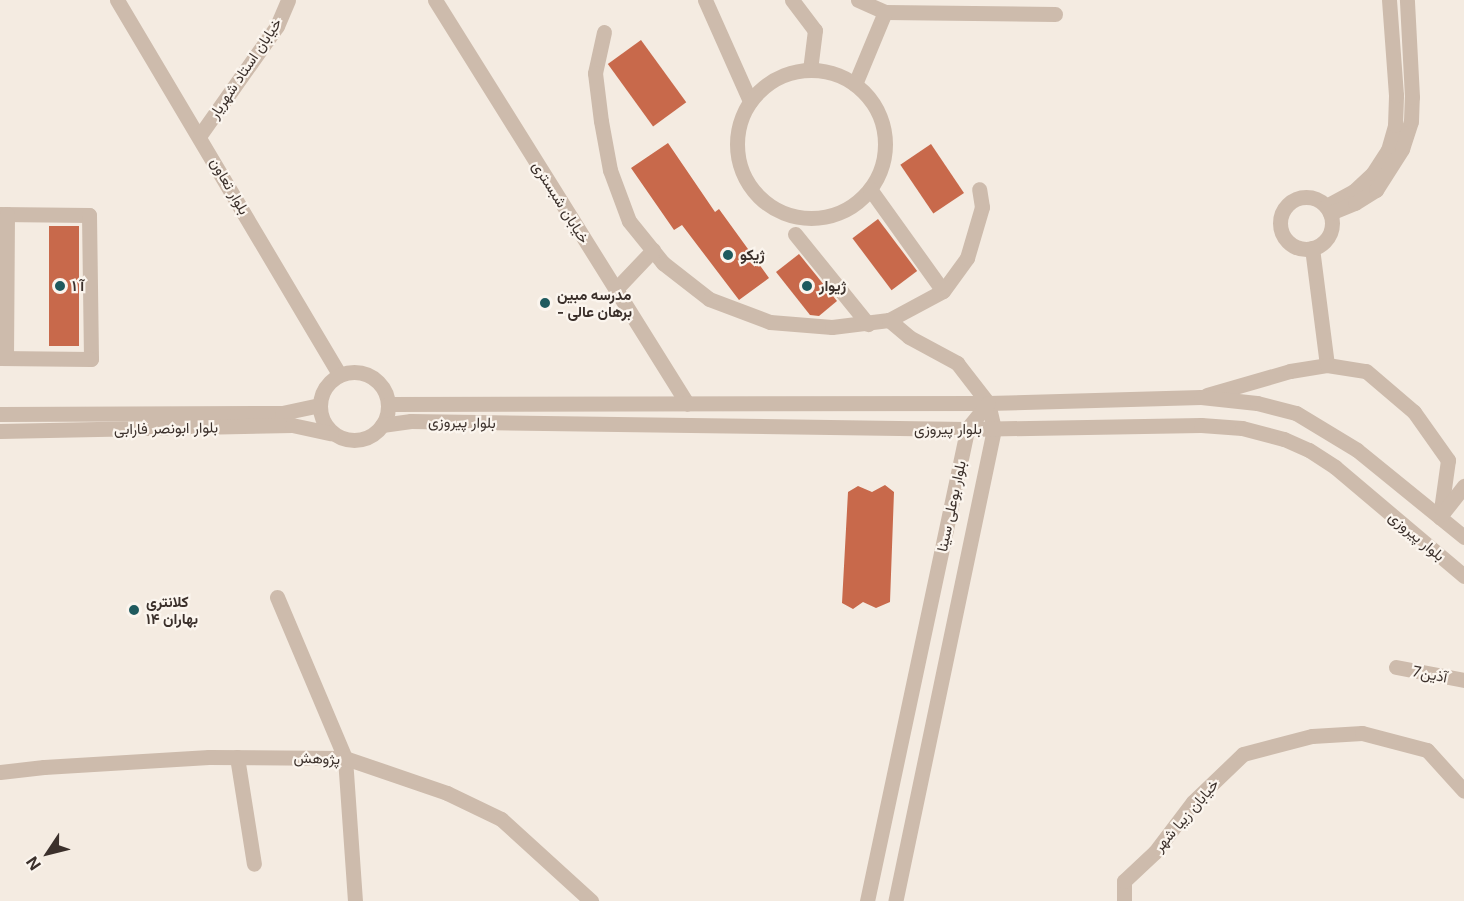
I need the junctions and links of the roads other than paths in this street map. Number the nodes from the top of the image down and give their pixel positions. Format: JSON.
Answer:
{"nodes":[{"id":1,"x":117,"y":0,"type":"edge"},
{"id":2,"x":288,"y":0,"type":"edge"},
{"id":3,"x":435,"y":0,"type":"edge"},
{"id":4,"x":705,"y":0,"type":"edge"},
{"id":5,"x":792,"y":0,"type":"edge"},
{"id":6,"x":858,"y":0,"type":"edge"},
{"id":7,"x":1389,"y":0,"type":"edge"},
{"id":8,"x":1407,"y":0,"type":"edge"},
{"id":9,"x":960,"y":6,"type":"edge"},
{"id":10,"x":885,"y":12,"type":"junction"},
{"id":11,"x":1055,"y":14,"type":"dead end"},
{"id":12,"x":604,"y":32,"type":"dead end"},
{"id":13,"x":810,"y":70,"type":"junction"},
{"id":14,"x":855,"y":84,"type":"junction"},
{"id":15,"x":750,"y":101,"type":"junction"},
{"id":16,"x":200,"y":135,"type":"junction"},
{"id":17,"x":870,"y":189,"type":"junction"},
{"id":18,"x":979,"y":189,"type":"dead end"},
{"id":19,"x":1328,"y":210,"type":"junction"},
{"id":20,"x":4,"y":214,"type":"edge"},
{"id":21,"x":795,"y":234,"type":"dead end"},
{"id":22,"x":1312,"y":248,"type":"junction"},
{"id":23,"x":653,"y":250,"type":"junction"},
{"id":24,"x":616,"y":289,"type":"junction"},
{"id":25,"x":943,"y":291,"type":"junction"},
{"id":26,"x":889,"y":320,"type":"junction"},
{"id":27,"x":868,"y":324,"type":"junction"},
{"id":28,"x":3,"y":358,"type":"edge"},
{"id":29,"x":1327,"y":365,"type":"junction"},
{"id":30,"x":340,"y":375,"type":"junction"},
{"id":31,"x":1202,"y":397,"type":"junction"},
{"id":32,"x":687,"y":404,"type":"junction"},
{"id":33,"x":988,"y":404,"type":"junction"},
{"id":34,"x":320,"y":405,"type":"junction"},
{"id":35,"x":388,"y":405,"type":"junction"},
{"id":36,"x":0,"y":414,"type":"edge"},
{"id":37,"x":144,"y":420,"type":"junction"},
{"id":38,"x":382,"y":426,"type":"junction"},
{"id":39,"x":967,"y":429,"type":"junction"},
{"id":40,"x":994,"y":429,"type":"junction"},
{"id":41,"x":0,"y":431,"type":"edge"},
{"id":42,"x":332,"y":432,"type":"junction"},
{"id":43,"x":1464,"y":486,"type":"edge"},
{"id":44,"x":1440,"y":516,"type":"junction"},
{"id":45,"x":1464,"y":537,"type":"edge"},
{"id":46,"x":1464,"y":576,"type":"edge"},
{"id":47,"x":278,"y":597,"type":"dead end"},
{"id":48,"x":1396,"y":667,"type":"dead end"},
{"id":49,"x":1464,"y":680,"type":"edge"},
{"id":50,"x":237,"y":758,"type":"junction"},
{"id":51,"x":345,"y":758,"type":"junction"},
{"id":52,"x":0,"y":772,"type":"edge"},
{"id":53,"x":1464,"y":791,"type":"edge"},
{"id":54,"x":254,"y":864,"type":"dead end"},
{"id":55,"x":355,"y":901,"type":"edge"},
{"id":56,"x":591,"y":901,"type":"edge"},
{"id":57,"x":867,"y":901,"type":"edge"},
{"id":58,"x":895,"y":901,"type":"edge"},
{"id":59,"x":1124,"y":901,"type":"edge"}],
"edges":[{"from":1,"to":16,"type":"street","name":"بلوار تعاون"},
{"from":2,"to":16,"type":"street","name":"خیابان استاد شهریار"},
{"from":3,"to":24,"type":"street","name":"خیابان شبستری"},
{"from":4,"to":15,"type":"street"},
{"from":5,"to":13,"type":"street"},
{"from":6,"to":10,"type":"street"},
{"from":7,"to":19,"type":"street"},
{"from":8,"to":19,"type":"street"},
{"from":9,"to":10,"type":"street"},
{"from":9,"to":11,"type":"street"},
{"from":10,"to":14,"type":"street"},
{"from":12,"to":23,"type":"street"},
{"from":13,"to":14,"type":"street"},
{"from":13,"to":15,"type":"street"},
{"from":14,"to":17,"type":"street"},
{"from":15,"to":17,"type":"street"},
{"from":16,"to":30,"type":"street","name":"بلوار تعاون"},
{"from":17,"to":25,"type":"street"},
{"from":18,"to":25,"type":"street"},
{"from":19,"to":22,"type":"street"},
{"from":19,"to":22,"type":"street"},
{"from":20,"to":28,"type":"street"},
{"from":20,"to":28,"type":"street"},
{"from":21,"to":27,"type":"street"},
{"from":22,"to":29,"type":"street"},
{"from":23,"to":24,"type":"street"},
{"from":23,"to":27,"type":"street"},
{"from":24,"to":32,"type":"street","name":"خیابان شبستری"},
{"from":25,"to":26,"type":"street"},
{"from":26,"to":27,"type":"street"},
{"from":26,"to":33,"type":"street"},
{"from":29,"to":31,"type":"street"},
{"from":29,"to":44,"type":"street"},
{"from":30,"to":34,"type":"street"},
{"from":30,"to":35,"type":"street"},
{"from":31,"to":33,"type":"street","name":"بلوار پیروزی"},
{"from":31,"to":44,"type":"street","name":"بلوار پیروزی"},
{"from":32,"to":33,"type":"street","name":"بلوار پیروزی"},
{"from":32,"to":35,"type":"street","name":"بلوار پیروزی"},
{"from":33,"to":39,"type":"street","name":"بلوار بوعلی سینا"},
{"from":33,"to":40,"type":"street","name":"بلوار بوعلی سینا"},
{"from":34,"to":37,"type":"street","name":"بلوار ابونصر فارابی"},
{"from":34,"to":42,"type":"street"},
{"from":35,"to":38,"type":"street"},
{"from":36,"to":37,"type":"street","name":"بلوار ابونصر فارابی"},
{"from":37,"to":41,"type":"street","name":"بلوار ابونصر فارابی"},
{"from":37,"to":42,"type":"street","name":"بلوار ابونصر فارابی"},
{"from":38,"to":39,"type":"street","name":"بلوار پیروزی"},
{"from":38,"to":42,"type":"street"},
{"from":39,"to":40,"type":"street","name":"بلوار پیروزی"},
{"from":39,"to":57,"type":"street","name":"بلوار بوعلی سینا"},
{"from":40,"to":46,"type":"street","name":"بلوار پیروزی"},
{"from":40,"to":58,"type":"street","name":"بلوار بوعلی سینا"},
{"from":43,"to":44,"type":"street"},
{"from":44,"to":45,"type":"street","name":"بلوار پیروزی"},
{"from":47,"to":51,"type":"street"},
{"from":48,"to":49,"type":"street","name":"آذین7"},
{"from":50,"to":51,"type":"street","name":"پژوهش"},
{"from":50,"to":52,"type":"street","name":"پژوهش"},
{"from":50,"to":54,"type":"street"},
{"from":51,"to":55,"type":"street"},
{"from":51,"to":56,"type":"street","name":"پژوهش"},
{"from":53,"to":59,"type":"street","name":"خیابان زیبا شهر"}]}
